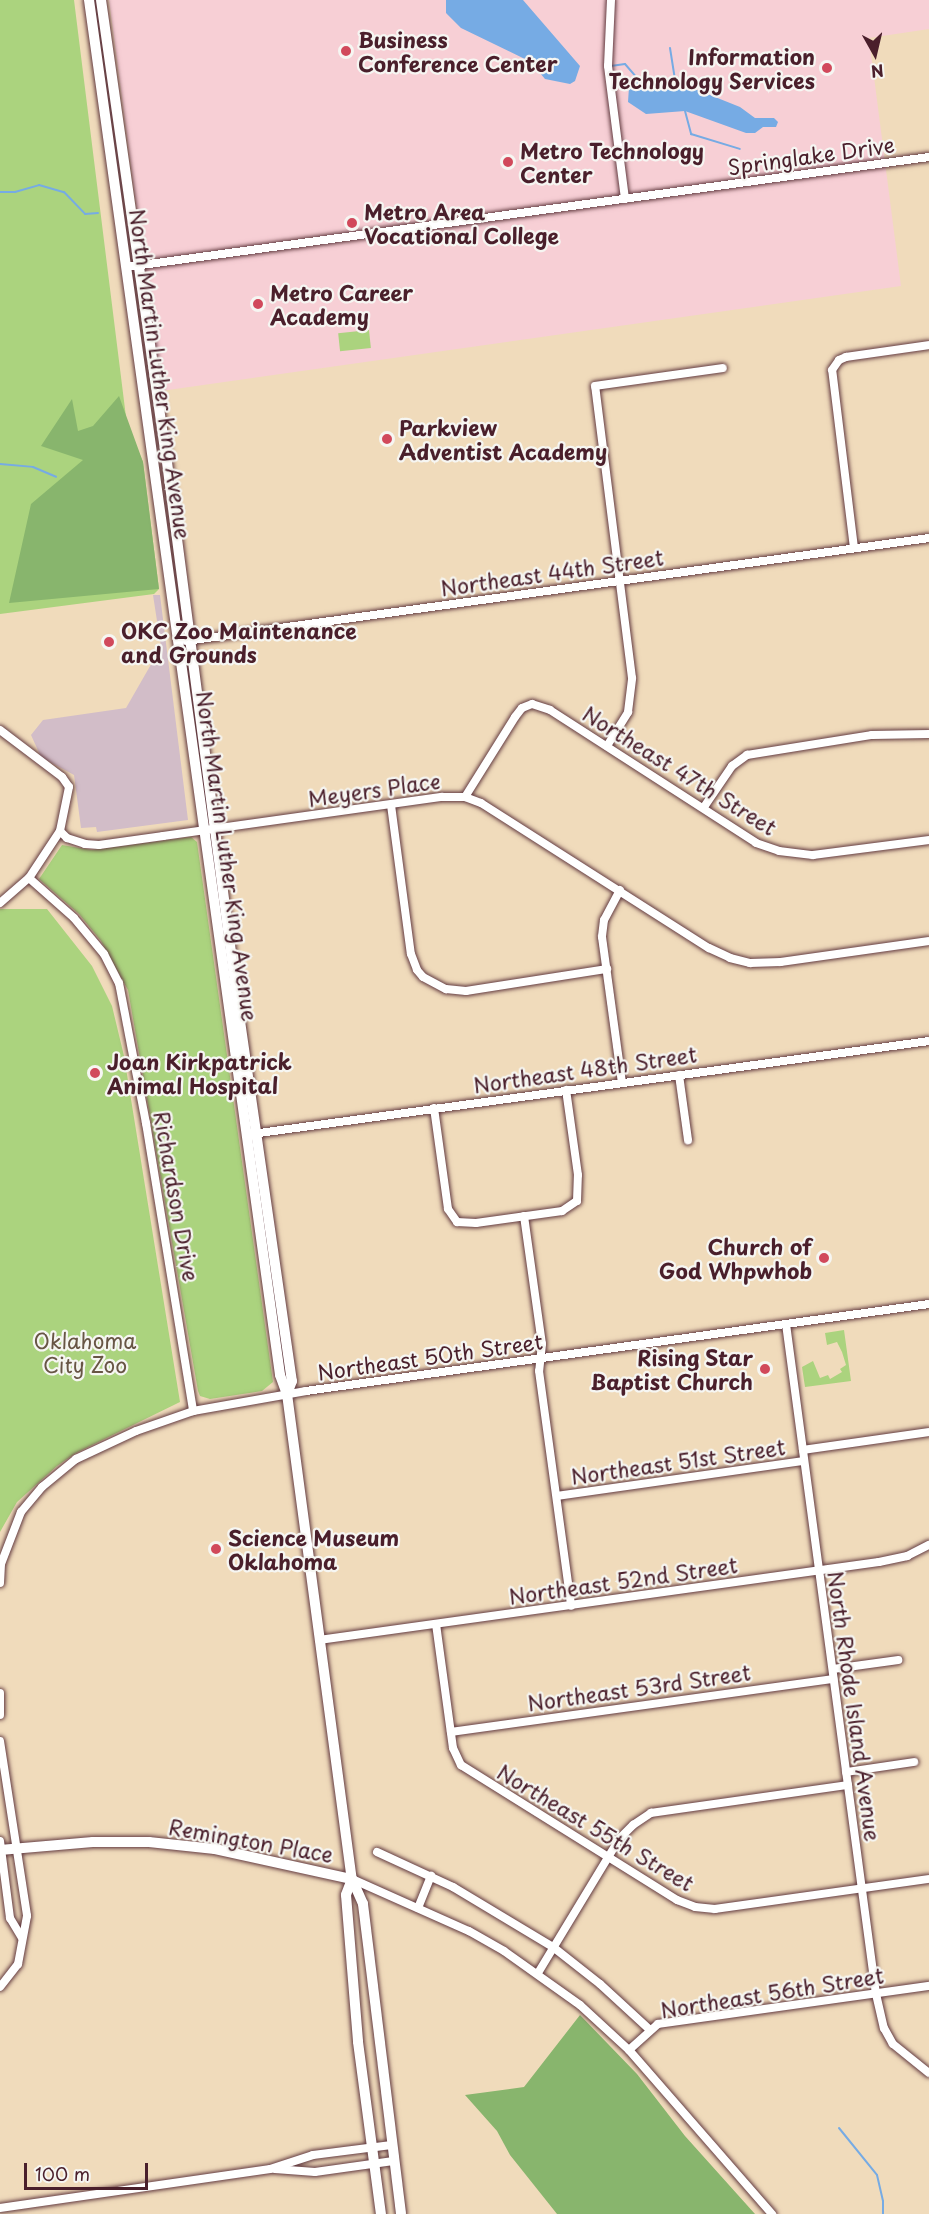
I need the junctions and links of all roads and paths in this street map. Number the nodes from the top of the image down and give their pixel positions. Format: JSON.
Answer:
{"nodes":[{"id":1,"x":89,"y":0,"type":"edge"},
{"id":2,"x":100,"y":0,"type":"edge"},
{"id":3,"x":611,"y":0,"type":"edge"},
{"id":4,"x":929,"y":157,"type":"edge"},
{"id":5,"x":625,"y":199,"type":"junction"},
{"id":6,"x":132,"y":267,"type":"junction"},
{"id":7,"x":929,"y":345,"type":"edge"},
{"id":8,"x":723,"y":368,"type":"dead end"},
{"id":9,"x":929,"y":538,"type":"edge"},
{"id":10,"x":854,"y":548,"type":"junction"},
{"id":11,"x":620,"y":581,"type":"junction"},
{"id":12,"x":191,"y":640,"type":"junction"},
{"id":13,"x":179,"y":641,"type":"junction"},
{"id":14,"x":0,"y":730,"type":"edge"},
{"id":15,"x":929,"y":734,"type":"edge"},
{"id":16,"x":607,"y":746,"type":"junction"},
{"id":17,"x":465,"y":797,"type":"junction"},
{"id":18,"x":391,"y":805,"type":"junction"},
{"id":19,"x":704,"y":807,"type":"junction"},
{"id":20,"x":217,"y":828,"type":"junction"},
{"id":21,"x":60,"y":831,"type":"junction"},
{"id":22,"x":205,"y":831,"type":"junction"},
{"id":23,"x":929,"y":840,"type":"edge"},
{"id":24,"x":29,"y":878,"type":"junction"},
{"id":25,"x":620,"y":890,"type":"junction"},
{"id":26,"x":0,"y":903,"type":"edge"},
{"id":27,"x":929,"y":941,"type":"edge"},
{"id":28,"x":607,"y":969,"type":"junction"},
{"id":29,"x":929,"y":1041,"type":"edge"},
{"id":30,"x":679,"y":1075,"type":"junction"},
{"id":31,"x":622,"y":1083,"type":"junction"},
{"id":32,"x":566,"y":1090,"type":"junction"},
{"id":33,"x":434,"y":1108,"type":"junction"},
{"id":34,"x":252,"y":1134,"type":"junction"},
{"id":35,"x":688,"y":1140,"type":"dead end"},
{"id":36,"x":524,"y":1216,"type":"junction"},
{"id":37,"x":929,"y":1304,"type":"edge"},
{"id":38,"x":786,"y":1324,"type":"junction"},
{"id":39,"x":540,"y":1358,"type":"junction"},
{"id":40,"x":287,"y":1394,"type":"junction"},
{"id":41,"x":193,"y":1411,"type":"junction"},
{"id":42,"x":929,"y":1432,"type":"edge"},
{"id":43,"x":803,"y":1450,"type":"junction"},
{"id":44,"x":804,"y":1461,"type":"junction"},
{"id":45,"x":557,"y":1496,"type":"junction"},
{"id":46,"x":929,"y":1545,"type":"edge"},
{"id":47,"x":1,"y":1564,"type":"edge"},
{"id":48,"x":818,"y":1571,"type":"junction"},
{"id":49,"x":0,"y":1583,"type":"edge"},
{"id":50,"x":571,"y":1606,"type":"junction"},
{"id":51,"x":436,"y":1624,"type":"junction"},
{"id":52,"x":319,"y":1640,"type":"junction"},
{"id":53,"x":898,"y":1660,"type":"dead end"},
{"id":54,"x":833,"y":1674,"type":"junction"},
{"id":55,"x":0,"y":1693,"type":"edge"},
{"id":56,"x":0,"y":1715,"type":"edge"},
{"id":57,"x":450,"y":1732,"type":"junction"},
{"id":58,"x":0,"y":1741,"type":"edge"},
{"id":59,"x":914,"y":1762,"type":"dead end"},
{"id":60,"x":846,"y":1772,"type":"junction"},
{"id":61,"x":848,"y":1785,"type":"junction"},
{"id":62,"x":0,"y":1847,"type":"edge"},
{"id":63,"x":16,"y":1848,"type":"junction"},
{"id":64,"x":377,"y":1852,"type":"dead end"},
{"id":65,"x":609,"y":1857,"type":"junction"},
{"id":66,"x":431,"y":1876,"type":"junction"},
{"id":67,"x":352,"y":1879,"type":"junction"},
{"id":68,"x":929,"y":1879,"type":"edge"},
{"id":69,"x":862,"y":1888,"type":"junction"},
{"id":70,"x":418,"y":1908,"type":"junction"},
{"id":71,"x":22,"y":1938,"type":"junction"},
{"id":72,"x":554,"y":1947,"type":"junction"},
{"id":73,"x":538,"y":1973,"type":"junction"},
{"id":74,"x":929,"y":1986,"type":"edge"},
{"id":75,"x":0,"y":1987,"type":"edge"},
{"id":76,"x":876,"y":1994,"type":"junction"},
{"id":77,"x":650,"y":2030,"type":"junction"},
{"id":78,"x":629,"y":2050,"type":"junction"},
{"id":79,"x":929,"y":2073,"type":"edge"},
{"id":80,"x":391,"y":2145,"type":"junction"},
{"id":81,"x":371,"y":2147,"type":"junction"},
{"id":82,"x":393,"y":2161,"type":"junction"},
{"id":83,"x":374,"y":2163,"type":"junction"},
{"id":84,"x":270,"y":2169,"type":"junction"},
{"id":85,"x":0,"y":2208,"type":"edge"},
{"id":86,"x":381,"y":2214,"type":"edge"},
{"id":87,"x":401,"y":2214,"type":"edge"},
{"id":88,"x":772,"y":2214,"type":"edge"}],
"edges":[{"from":1,"to":6,"type":"main road","name":"North Martin Luther King Avenue"},
{"from":2,"to":6,"type":"main road","name":"North Martin Luther King Avenue"},
{"from":3,"to":5,"type":"street"},
{"from":4,"to":5,"type":"street","name":"Springlake Drive"},
{"from":5,"to":6,"type":"street","name":"Springlake Drive"},
{"from":6,"to":12,"type":"main road","name":"North Martin Luther King Avenue"},
{"from":6,"to":13,"type":"main road","name":"North Martin Luther King Avenue"},
{"from":7,"to":10,"type":"street"},
{"from":8,"to":11,"type":"street"},
{"from":9,"to":10,"type":"street","name":"Northeast 44th Street"},
{"from":10,"to":11,"type":"street","name":"Northeast 44th Street"},
{"from":11,"to":12,"type":"street","name":"Northeast 44th Street"},
{"from":11,"to":16,"type":"street"},
{"from":12,"to":13,"type":"street","name":"Northeast 44th Street"},
{"from":12,"to":20,"type":"main road","name":"North Martin Luther King Avenue"},
{"from":13,"to":22,"type":"main road","name":"North Martin Luther King Avenue"},
{"from":14,"to":21,"type":"street"},
{"from":15,"to":19,"type":"street"},
{"from":16,"to":17,"type":"street","name":"Northeast 47th Street"},
{"from":16,"to":19,"type":"street","name":"Northeast 47th Street"},
{"from":17,"to":18,"type":"street","name":"Meyers Place"},
{"from":17,"to":25,"type":"street","name":"Meyers Place"},
{"from":18,"to":20,"type":"street","name":"Meyers Place"},
{"from":18,"to":28,"type":"street"},
{"from":19,"to":23,"type":"street","name":"Northeast 47th Street"},
{"from":20,"to":22,"type":"street","name":"Meyers Place"},
{"from":20,"to":34,"type":"main road","name":"North Martin Luther King Avenue"},
{"from":21,"to":22,"type":"street","name":"Meyers Place"},
{"from":21,"to":24,"type":"street"},
{"from":22,"to":34,"type":"main road","name":"North Martin Luther King Avenue"},
{"from":24,"to":26,"type":"street"},
{"from":24,"to":41,"type":"street","name":"Richardson Drive"},
{"from":25,"to":27,"type":"street","name":"Meyers Place"},
{"from":25,"to":28,"type":"street"},
{"from":28,"to":31,"type":"street"},
{"from":29,"to":30,"type":"street","name":"Northeast 48th Street"},
{"from":30,"to":31,"type":"street","name":"Northeast 48th Street"},
{"from":30,"to":35,"type":"street"},
{"from":31,"to":32,"type":"street","name":"Northeast 48th Street"},
{"from":32,"to":33,"type":"street","name":"Northeast 48th Street"},
{"from":32,"to":36,"type":"street"},
{"from":33,"to":34,"type":"street","name":"Northeast 48th Street"},
{"from":33,"to":36,"type":"street"},
{"from":34,"to":40,"type":"main road","name":"North Martin Luther King Avenue"},
{"from":36,"to":39,"type":"street"},
{"from":37,"to":38,"type":"street","name":"Northeast 50th Street"},
{"from":38,"to":39,"type":"street","name":"Northeast 50th Street"},
{"from":38,"to":43,"type":"street","name":"North Rhode Island Avenue"},
{"from":39,"to":40,"type":"street","name":"Northeast 50th Street"},
{"from":39,"to":45,"type":"street"},
{"from":40,"to":41,"type":"street","name":"Northeast 50th Street"},
{"from":40,"to":52,"type":"main road","name":"North Martin Luther King Avenue"},
{"from":41,"to":47,"type":"street","name":"Northeast 50th Street"},
{"from":42,"to":43,"type":"street","name":"Northeast 51st Street"},
{"from":43,"to":44,"type":"street","name":"North Rhode Island Avenue"},
{"from":44,"to":45,"type":"street","name":"Northeast 51st Street"},
{"from":44,"to":48,"type":"street","name":"North Rhode Island Avenue"},
{"from":45,"to":50,"type":"street"},
{"from":46,"to":48,"type":"street","name":"Northeast 52nd Street"},
{"from":47,"to":49,"type":"street","name":"Northeast 50th Street"},
{"from":48,"to":50,"type":"street","name":"Northeast 52nd Street"},
{"from":48,"to":54,"type":"street","name":"North Rhode Island Avenue"},
{"from":50,"to":51,"type":"street","name":"Northeast 52nd Street"},
{"from":51,"to":52,"type":"street","name":"Northeast 52nd Street"},
{"from":51,"to":57,"type":"street","name":"Northeast 55th Street"},
{"from":52,"to":67,"type":"main road","name":"North Martin Luther King Avenue"},
{"from":53,"to":54,"type":"street","name":"Northeast 53rd Street"},
{"from":54,"to":57,"type":"street","name":"Northeast 53rd Street"},
{"from":54,"to":60,"type":"street","name":"North Rhode Island Avenue"},
{"from":55,"to":56,"type":"street"},
{"from":57,"to":65,"type":"street","name":"Northeast 55th Street"},
{"from":58,"to":63,"type":"street"},
{"from":59,"to":60,"type":"street"},
{"from":60,"to":61,"type":"street","name":"North Rhode Island Avenue"},
{"from":61,"to":65,"type":"street"},
{"from":61,"to":69,"type":"street","name":"North Rhode Island Avenue"},
{"from":62,"to":63,"type":"main road","name":"Remington Place"},
{"from":62,"to":71,"type":"street"},
{"from":63,"to":67,"type":"main road","name":"Remington Place"},
{"from":63,"to":71,"type":"street"},
{"from":64,"to":66,"type":"street"},
{"from":65,"to":69,"type":"street","name":"Northeast 55th Street"},
{"from":65,"to":72,"type":"street"},
{"from":66,"to":70,"type":"street"},
{"from":66,"to":72,"type":"street"},
{"from":67,"to":70,"type":"street"},
{"from":67,"to":80,"type":"main road","name":"North Martin Luther King Avenue"},
{"from":67,"to":81,"type":"main road","name":"North Martin Luther King Avenue"},
{"from":68,"to":69,"type":"street","name":"Northeast 55th Street"},
{"from":69,"to":76,"type":"street","name":"North Rhode Island Avenue"},
{"from":70,"to":73,"type":"street"},
{"from":71,"to":75,"type":"street"},
{"from":72,"to":73,"type":"street"},
{"from":72,"to":77,"type":"street"},
{"from":73,"to":78,"type":"street"},
{"from":74,"to":76,"type":"street","name":"Northeast 56th Street"},
{"from":76,"to":77,"type":"street","name":"Northeast 56th Street"},
{"from":76,"to":79,"type":"street","name":"North Rhode Island Avenue"},
{"from":77,"to":78,"type":"street","name":"Northeast 56th Street"},
{"from":78,"to":88,"type":"street"},
{"from":80,"to":81,"type":"street"},
{"from":80,"to":82,"type":"main road","name":"North Martin Luther King Avenue"},
{"from":81,"to":83,"type":"main road","name":"North Martin Luther King Avenue"},
{"from":81,"to":84,"type":"street"},
{"from":82,"to":83,"type":"street"},
{"from":82,"to":87,"type":"main road","name":"North Martin Luther King Avenue"},
{"from":83,"to":84,"type":"street"},
{"from":83,"to":86,"type":"main road","name":"North Martin Luther King Avenue"},
{"from":84,"to":85,"type":"street"}]}
